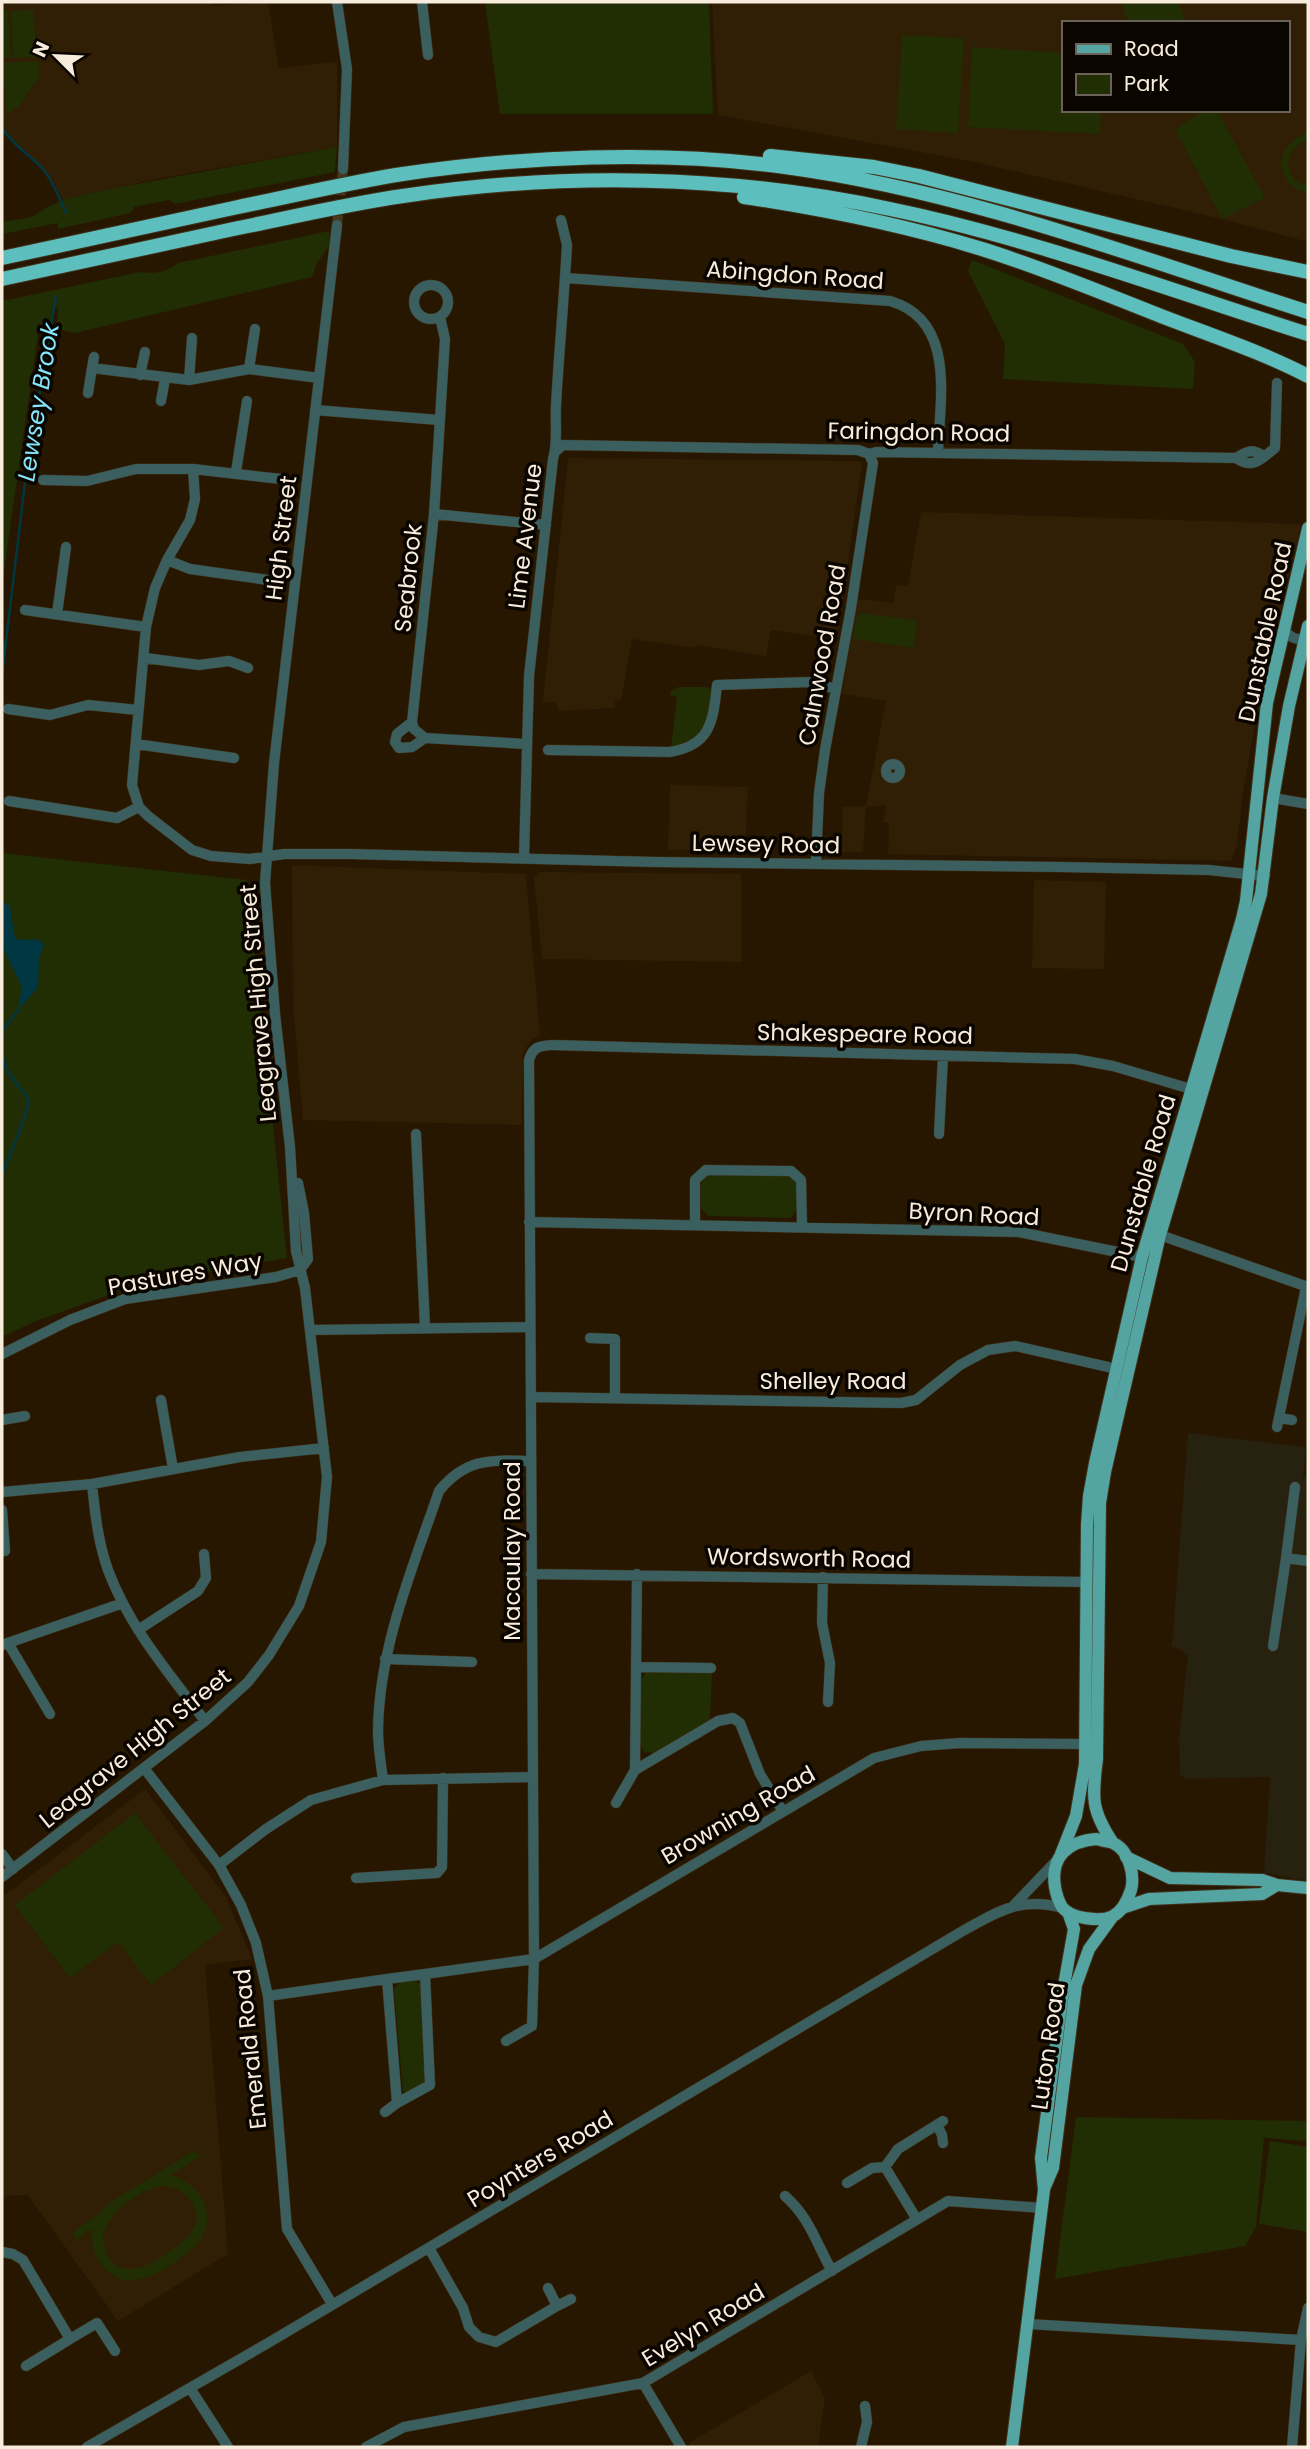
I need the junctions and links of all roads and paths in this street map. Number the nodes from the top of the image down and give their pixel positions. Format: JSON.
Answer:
{"nodes":[{"id":1,"x":337,"y":2,"type":"edge"},
{"id":2,"x":422,"y":2,"type":"edge"},
{"id":3,"x":428,"y":55,"type":"dead end"},
{"id":4,"x":688,"y":158,"type":"junction"},
{"id":5,"x":344,"y":169,"type":"tunnel mouth"},
{"id":6,"x":660,"y":182,"type":"junction"},
{"id":7,"x":561,"y":220,"type":"dead end"},
{"id":8,"x":337,"y":225,"type":"tunnel mouth"},
{"id":9,"x":2,"y":258,"type":"edge"},
{"id":10,"x":1308,"y":272,"type":"edge"},
{"id":11,"x":566,"y":278,"type":"junction"},
{"id":12,"x":2,"y":279,"type":"edge"},
{"id":13,"x":1308,"y":312,"type":"edge"},
{"id":14,"x":440,"y":317,"type":"dead end"},
{"id":15,"x":255,"y":329,"type":"dead end"},
{"id":16,"x":1306,"y":334,"type":"edge"},
{"id":17,"x":192,"y":338,"type":"dead end"},
{"id":18,"x":145,"y":352,"type":"dead end"},
{"id":19,"x":249,"y":369,"type":"junction"},
{"id":20,"x":141,"y":375,"type":"junction"},
{"id":21,"x":1308,"y":376,"type":"edge"},
{"id":22,"x":319,"y":378,"type":"junction"},
{"id":23,"x":164,"y":379,"type":"junction"},
{"id":24,"x":189,"y":380,"type":"junction"},
{"id":25,"x":1277,"y":383,"type":"dead end"},
{"id":26,"x":88,"y":393,"type":"dead end"},
{"id":27,"x":161,"y":401,"type":"dead end"},
{"id":28,"x":247,"y":401,"type":"dead end"},
{"id":29,"x":315,"y":410,"type":"junction"},
{"id":30,"x":439,"y":420,"type":"junction"},
{"id":31,"x":556,"y":451,"type":"junction"},
{"id":32,"x":938,"y":452,"type":"junction"},
{"id":33,"x":869,"y":454,"type":"junction"},
{"id":34,"x":193,"y":469,"type":"junction"},
{"id":35,"x":236,"y":472,"type":"junction"},
{"id":36,"x":281,"y":479,"type":"dead end"},
{"id":37,"x":43,"y":480,"type":"dead end"},
{"id":38,"x":434,"y":514,"type":"junction"},
{"id":39,"x":546,"y":525,"type":"junction"},
{"id":40,"x":1308,"y":528,"type":"edge"},
{"id":41,"x":66,"y":547,"type":"dead end"},
{"id":42,"x":167,"y":560,"type":"junction"},
{"id":43,"x":268,"y":580,"type":"dead end"},
{"id":44,"x":25,"y":610,"type":"dead end"},
{"id":45,"x":57,"y":614,"type":"junction"},
{"id":46,"x":1308,"y":626,"type":"edge"},
{"id":47,"x":146,"y":627,"type":"junction"},
{"id":48,"x":1284,"y":628,"type":"junction"},
{"id":49,"x":1307,"y":641,"type":"edge"},
{"id":50,"x":145,"y":658,"type":"junction"},
{"id":51,"x":248,"y":668,"type":"dead end"},
{"id":52,"x":836,"y":689,"type":"junction"},
{"id":53,"x":8,"y":709,"type":"dead end"},
{"id":54,"x":138,"y":710,"type":"junction"},
{"id":55,"x":412,"y":722,"type":"junction"},
{"id":56,"x":425,"y":738,"type":"junction"},
{"id":57,"x":136,"y":744,"type":"junction"},
{"id":58,"x":525,"y":744,"type":"junction"},
{"id":59,"x":548,"y":750,"type":"dead end"},
{"id":60,"x":234,"y":758,"type":"dead end"},
{"id":61,"x":1273,"y":798,"type":"junction"},
{"id":62,"x":9,"y":801,"type":"dead end"},
{"id":63,"x":1308,"y":804,"type":"edge"},
{"id":64,"x":139,"y":807,"type":"junction"},
{"id":65,"x":267,"y":857,"type":"junction"},
{"id":66,"x":524,"y":858,"type":"junction"},
{"id":67,"x":816,"y":864,"type":"junction"},
{"id":68,"x":1249,"y":875,"type":"junction"},
{"id":69,"x":1265,"y":876,"type":"junction"},
{"id":70,"x":535,"y":1048,"type":"joint"},
{"id":71,"x":943,"y":1056,"type":"junction"},
{"id":72,"x":1191,"y":1090,"type":"junction"},
{"id":73,"x":939,"y":1133,"type":"dead end"},
{"id":74,"x":416,"y":1134,"type":"dead end"},
{"id":75,"x":529,"y":1223,"type":"junction"},
{"id":76,"x":695,"y":1224,"type":"junction"},
{"id":77,"x":802,"y":1227,"type":"junction"},
{"id":78,"x":1160,"y":1235,"type":"junction"},
{"id":79,"x":1142,"y":1257,"type":"junction"},
{"id":80,"x":300,"y":1270,"type":"junction"},
{"id":81,"x":1307,"y":1287,"type":"edge"},
{"id":82,"x":530,"y":1327,"type":"junction"},
{"id":83,"x":425,"y":1328,"type":"junction"},
{"id":84,"x":310,"y":1330,"type":"junction"},
{"id":85,"x":590,"y":1338,"type":"dead end"},
{"id":86,"x":2,"y":1354,"type":"edge"},
{"id":87,"x":1116,"y":1369,"type":"junction"},
{"id":88,"x":531,"y":1397,"type":"junction"},
{"id":89,"x":615,"y":1398,"type":"junction"},
{"id":90,"x":162,"y":1400,"type":"dead end"},
{"id":91,"x":25,"y":1416,"type":"dead end"},
{"id":92,"x":2,"y":1420,"type":"edge"},
{"id":93,"x":1292,"y":1420,"type":"dead end"},
{"id":94,"x":324,"y":1448,"type":"junction"},
{"id":95,"x":531,"y":1461,"type":"junction"},
{"id":96,"x":173,"y":1469,"type":"junction"},
{"id":97,"x":92,"y":1484,"type":"junction"},
{"id":98,"x":1295,"y":1487,"type":"dead end"},
{"id":99,"x":2,"y":1492,"type":"edge"},
{"id":100,"x":2,"y":1510,"type":"edge"},
{"id":101,"x":5,"y":1551,"type":"dead end"},
{"id":102,"x":204,"y":1554,"type":"dead end"},
{"id":103,"x":1286,"y":1558,"type":"junction"},
{"id":104,"x":1308,"y":1561,"type":"edge"},
{"id":105,"x":531,"y":1574,"type":"junction"},
{"id":106,"x":637,"y":1574,"type":"junction"},
{"id":107,"x":823,"y":1577,"type":"junction"},
{"id":108,"x":1087,"y":1581,"type":"junction"},
{"id":109,"x":123,"y":1603,"type":"junction"},
{"id":110,"x":138,"y":1630,"type":"junction"},
{"id":111,"x":5,"y":1644,"type":"edge"},
{"id":112,"x":1273,"y":1646,"type":"dead end"},
{"id":113,"x":385,"y":1660,"type":"junction"},
{"id":114,"x":472,"y":1662,"type":"dead end"},
{"id":115,"x":636,"y":1667,"type":"junction"},
{"id":116,"x":711,"y":1668,"type":"dead end"},
{"id":117,"x":828,"y":1702,"type":"dead end"},
{"id":118,"x":50,"y":1714,"type":"dead end"},
{"id":119,"x":205,"y":1721,"type":"junction"},
{"id":120,"x":1085,"y":1744,"type":"junction"},
{"id":121,"x":144,"y":1768,"type":"junction"},
{"id":122,"x":635,"y":1770,"type":"junction"},
{"id":123,"x":532,"y":1777,"type":"junction"},
{"id":124,"x":443,"y":1778,"type":"junction"},
{"id":125,"x":383,"y":1780,"type":"junction"},
{"id":126,"x":616,"y":1803,"type":"dead end"},
{"id":127,"x":782,"y":1811,"type":"junction"},
{"id":128,"x":1113,"y":1843,"type":"junction"},
{"id":129,"x":2,"y":1854,"type":"edge"},
{"id":130,"x":1059,"y":1857,"type":"junction"},
{"id":131,"x":1125,"y":1857,"type":"junction"},
{"id":132,"x":219,"y":1865,"type":"junction"},
{"id":133,"x":13,"y":1869,"type":"junction"},
{"id":134,"x":2,"y":1877,"type":"edge"},
{"id":135,"x":356,"y":1878,"type":"dead end"},
{"id":136,"x":1277,"y":1885,"type":"junction"},
{"id":137,"x":1308,"y":1888,"type":"edge"},
{"id":138,"x":1014,"y":1905,"type":"junction"},
{"id":139,"x":1066,"y":1910,"type":"junction"},
{"id":140,"x":1118,"y":1912,"type":"junction"},
{"id":141,"x":534,"y":1958,"type":"junction"},
{"id":142,"x":425,"y":1974,"type":"junction"},
{"id":143,"x":387,"y":1979,"type":"junction"},
{"id":144,"x":268,"y":1996,"type":"junction"},
{"id":145,"x":506,"y":2040,"type":"dead end"},
{"id":146,"x":397,"y":2104,"type":"junction"},
{"id":147,"x":385,"y":2112,"type":"dead end"},
{"id":148,"x":943,"y":2143,"type":"dead end"},
{"id":149,"x":885,"y":2167,"type":"junction"},
{"id":150,"x":848,"y":2183,"type":"dead end"},
{"id":151,"x":1044,"y":2190,"type":"junction"},
{"id":152,"x":785,"y":2196,"type":"dead end"},
{"id":153,"x":1042,"y":2207,"type":"junction"},
{"id":154,"x":916,"y":2218,"type":"junction"},
{"id":155,"x":429,"y":2248,"type":"junction"},
{"id":156,"x":2,"y":2252,"type":"edge"},
{"id":157,"x":832,"y":2271,"type":"junction"},
{"id":158,"x":548,"y":2288,"type":"dead end"},
{"id":159,"x":571,"y":2299,"type":"dead end"},
{"id":160,"x":332,"y":2304,"type":"junction"},
{"id":161,"x":557,"y":2306,"type":"junction"},
{"id":162,"x":1308,"y":2308,"type":"edge"},
{"id":163,"x":1028,"y":2324,"type":"junction"},
{"id":164,"x":69,"y":2339,"type":"junction"},
{"id":165,"x":1301,"y":2340,"type":"junction"},
{"id":166,"x":115,"y":2351,"type":"dead end"},
{"id":167,"x":26,"y":2366,"type":"dead end"},
{"id":168,"x":643,"y":2383,"type":"junction"},
{"id":169,"x":190,"y":2388,"type":"junction"},
{"id":170,"x":865,"y":2406,"type":"dead end"},
{"id":171,"x":88,"y":2447,"type":"edge"},
{"id":172,"x":228,"y":2447,"type":"edge"},
{"id":173,"x":366,"y":2447,"type":"edge"},
{"id":174,"x":681,"y":2447,"type":"edge"},
{"id":175,"x":861,"y":2447,"type":"edge"},
{"id":176,"x":1012,"y":2447,"type":"edge"},
{"id":177,"x":1292,"y":2447,"type":"edge"}],
"edges":[{"from":1,"to":5,"type":"street"},
{"from":2,"to":3,"type":"street"},
{"from":4,"to":9,"type":"highway"},
{"from":4,"to":10,"type":"highway"},
{"from":4,"to":13,"type":"highway"},
{"from":6,"to":12,"type":"highway"},
{"from":6,"to":16,"type":"highway"},
{"from":6,"to":21,"type":"highway"},
{"from":7,"to":11,"type":"street","name":"Lime Avenue"},
{"from":8,"to":22,"type":"street","name":"High Street"},
{"from":11,"to":31,"type":"street","name":"Lime Avenue"},
{"from":11,"to":32,"type":"street","name":"Abingdon Road"},
{"from":14,"to":30,"type":"street","name":"Seabrook"},
{"from":15,"to":19,"type":"street"},
{"from":17,"to":24,"type":"street"},
{"from":18,"to":20,"type":"street"},
{"from":19,"to":22,"type":"street"},
{"from":19,"to":24,"type":"street"},
{"from":20,"to":23,"type":"street"},
{"from":20,"to":26,"type":"street"},
{"from":22,"to":29,"type":"street","name":"High Street"},
{"from":23,"to":24,"type":"street"},
{"from":23,"to":27,"type":"street"},
{"from":25,"to":32,"type":"street","name":"Faringdon Road"},
{"from":28,"to":35,"type":"street"},
{"from":29,"to":30,"type":"street"},
{"from":29,"to":65,"type":"street","name":"High Street"},
{"from":30,"to":38,"type":"street","name":"Seabrook"},
{"from":31,"to":33,"type":"street","name":"Faringdon Road"},
{"from":31,"to":39,"type":"street","name":"Lime Avenue"},
{"from":32,"to":33,"type":"street","name":"Faringdon Road"},
{"from":33,"to":52,"type":"street","name":"Calnwood Road"},
{"from":34,"to":35,"type":"street"},
{"from":34,"to":37,"type":"street"},
{"from":34,"to":42,"type":"street"},
{"from":35,"to":36,"type":"street"},
{"from":38,"to":39,"type":"street"},
{"from":38,"to":55,"type":"street","name":"Seabrook"},
{"from":39,"to":58,"type":"street","name":"Lime Avenue"},
{"from":40,"to":48,"type":"main road","name":"Dunstable Road"},
{"from":41,"to":45,"type":"street"},
{"from":42,"to":43,"type":"street"},
{"from":42,"to":47,"type":"street"},
{"from":44,"to":45,"type":"street"},
{"from":45,"to":47,"type":"street"},
{"from":46,"to":49,"type":"main road","name":"Dunstable Road"},
{"from":47,"to":50,"type":"street"},
{"from":48,"to":49,"type":"street"},
{"from":48,"to":68,"type":"main road","name":"Dunstable Road"},
{"from":49,"to":61,"type":"main road","name":"Dunstable Road"},
{"from":50,"to":51,"type":"street"},
{"from":50,"to":54,"type":"street"},
{"from":52,"to":59,"type":"street"},
{"from":52,"to":67,"type":"street","name":"Calnwood Road"},
{"from":53,"to":54,"type":"street"},
{"from":54,"to":57,"type":"street"},
{"from":55,"to":56,"type":"street"},
{"from":55,"to":56,"type":"street","name":"Seabrook"},
{"from":56,"to":58,"type":"street"},
{"from":57,"to":60,"type":"street"},
{"from":57,"to":64,"type":"street"},
{"from":58,"to":66,"type":"street","name":"Lime Avenue"},
{"from":61,"to":63,"type":"street"},
{"from":61,"to":69,"type":"main road","name":"Dunstable Road"},
{"from":62,"to":64,"type":"street"},
{"from":64,"to":65,"type":"street","name":"Lewsey Road"},
{"from":65,"to":66,"type":"street","name":"Lewsey Road"},
{"from":65,"to":80,"type":"street","name":"Leagrave High Street"},
{"from":66,"to":67,"type":"street","name":"Lewsey Road"},
{"from":67,"to":68,"type":"street","name":"Lewsey Road"},
{"from":68,"to":69,"type":"street","name":"Lewsey Road"},
{"from":68,"to":72,"type":"main road","name":"Dunstable Road"},
{"from":69,"to":78,"type":"main road","name":"Dunstable Road"},
{"from":70,"to":71,"type":"street","name":"Shakespeare Road"},
{"from":70,"to":75,"type":"street","name":"Macaulay Road"},
{"from":71,"to":72,"type":"street","name":"Shakespeare Road"},
{"from":71,"to":73,"type":"street"},
{"from":72,"to":79,"type":"main road","name":"Dunstable Road"},
{"from":74,"to":83,"type":"street"},
{"from":75,"to":76,"type":"street","name":"Byron Road"},
{"from":75,"to":82,"type":"street","name":"Macaulay Road"},
{"from":76,"to":77,"type":"street","name":"Byron Road"},
{"from":76,"to":77,"type":"street"},
{"from":77,"to":79,"type":"street","name":"Byron Road"},
{"from":78,"to":81,"type":"street"},
{"from":78,"to":128,"type":"main road","name":"Dunstable Road"},
{"from":79,"to":87,"type":"main road","name":"Dunstable Road"},
{"from":80,"to":84,"type":"street","name":"Leagrave High Street"},
{"from":80,"to":86,"type":"street","name":"Pastures Way"},
{"from":81,"to":93,"type":"street"},
{"from":82,"to":83,"type":"street"},
{"from":82,"to":88,"type":"street","name":"Macaulay Road"},
{"from":83,"to":84,"type":"street"},
{"from":84,"to":94,"type":"street","name":"Leagrave High Street"},
{"from":85,"to":89,"type":"street"},
{"from":87,"to":89,"type":"street","name":"Shelley Road"},
{"from":87,"to":108,"type":"main road","name":"Dunstable Road"},
{"from":88,"to":89,"type":"street","name":"Shelley Road"},
{"from":88,"to":95,"type":"street","name":"Macaulay Road"},
{"from":90,"to":96,"type":"street"},
{"from":91,"to":92,"type":"street"},
{"from":94,"to":96,"type":"street"},
{"from":94,"to":119,"type":"street","name":"Leagrave High Street"},
{"from":95,"to":105,"type":"street","name":"Macaulay Road"},
{"from":95,"to":113,"type":"street"},
{"from":96,"to":97,"type":"street"},
{"from":97,"to":99,"type":"street"},
{"from":97,"to":109,"type":"street"},
{"from":98,"to":103,"type":"street"},
{"from":100,"to":101,"type":"street"},
{"from":102,"to":110,"type":"street"},
{"from":103,"to":104,"type":"street"},
{"from":103,"to":112,"type":"street"},
{"from":105,"to":106,"type":"street","name":"Wordsworth Road"},
{"from":105,"to":123,"type":"street","name":"Macaulay Road"},
{"from":106,"to":107,"type":"street","name":"Wordsworth Road"},
{"from":106,"to":115,"type":"street"},
{"from":107,"to":108,"type":"street","name":"Wordsworth Road"},
{"from":107,"to":117,"type":"street"},
{"from":108,"to":120,"type":"main road","name":"Dunstable Road"},
{"from":109,"to":110,"type":"street"},
{"from":109,"to":111,"type":"street"},
{"from":110,"to":119,"type":"street"},
{"from":111,"to":118,"type":"street"},
{"from":113,"to":114,"type":"street"},
{"from":113,"to":125,"type":"street"},
{"from":115,"to":116,"type":"street"},
{"from":115,"to":122,"type":"street"},
{"from":119,"to":121,"type":"street","name":"Leagrave High Street"},
{"from":120,"to":127,"type":"street","name":"Browning Road"},
{"from":120,"to":130,"type":"main road","name":"Dunstable Road"},
{"from":121,"to":132,"type":"street","name":"Emerald Road"},
{"from":121,"to":133,"type":"street","name":"Leagrave High Street"},
{"from":122,"to":126,"type":"street"},
{"from":122,"to":127,"type":"street"},
{"from":123,"to":124,"type":"street"},
{"from":123,"to":141,"type":"street","name":"Macaulay Road"},
{"from":124,"to":125,"type":"street"},
{"from":124,"to":135,"type":"street"},
{"from":125,"to":132,"type":"street"},
{"from":127,"to":141,"type":"street","name":"Browning Road"},
{"from":128,"to":130,"type":"main road"},
{"from":128,"to":131,"type":"main road"},
{"from":129,"to":133,"type":"street"},
{"from":130,"to":138,"type":"street","name":"Poynters Road"},
{"from":130,"to":139,"type":"main road"},
{"from":131,"to":136,"type":"main road"},
{"from":131,"to":140,"type":"main road"},
{"from":132,"to":144,"type":"street","name":"Emerald Road"},
{"from":133,"to":134,"type":"street","name":"Leagrave High Street"},
{"from":136,"to":137,"type":"main road"},
{"from":136,"to":140,"type":"main road"},
{"from":138,"to":139,"type":"street","name":"Poynters Road"},
{"from":138,"to":155,"type":"street","name":"Poynters Road"},
{"from":139,"to":140,"type":"main road"},
{"from":139,"to":151,"type":"main road","name":"Luton Road"},
{"from":140,"to":151,"type":"main road","name":"Luton Road"},
{"from":141,"to":142,"type":"street","name":"Browning Road"},
{"from":141,"to":145,"type":"street","name":"Macaulay Road"},
{"from":142,"to":143,"type":"street","name":"Browning Road"},
{"from":142,"to":146,"type":"street"},
{"from":143,"to":144,"type":"street","name":"Browning Road"},
{"from":143,"to":146,"type":"street"},
{"from":144,"to":160,"type":"street","name":"Emerald Road"},
{"from":146,"to":147,"type":"street"},
{"from":148,"to":149,"type":"street"},
{"from":149,"to":150,"type":"street"},
{"from":149,"to":154,"type":"street"},
{"from":151,"to":153,"type":"main road","name":"Luton Road"},
{"from":152,"to":157,"type":"street"},
{"from":153,"to":154,"type":"street","name":"Evelyn Road"},
{"from":153,"to":163,"type":"main road","name":"Luton Road"},
{"from":154,"to":157,"type":"street","name":"Evelyn Road"},
{"from":155,"to":160,"type":"street","name":"Poynters Road"},
{"from":155,"to":161,"type":"street"},
{"from":156,"to":164,"type":"street"},
{"from":157,"to":168,"type":"street","name":"Evelyn Road"},
{"from":158,"to":161,"type":"street"},
{"from":159,"to":161,"type":"street"},
{"from":160,"to":169,"type":"street","name":"Poynters Road"},
{"from":162,"to":165,"type":"street"},
{"from":163,"to":165,"type":"street"},
{"from":163,"to":176,"type":"main road","name":"Luton Road"},
{"from":164,"to":166,"type":"street"},
{"from":164,"to":167,"type":"street"},
{"from":165,"to":177,"type":"street"},
{"from":168,"to":173,"type":"street","name":"Evelyn Road"},
{"from":168,"to":174,"type":"street"},
{"from":169,"to":171,"type":"street","name":"Poynters Road"},
{"from":169,"to":172,"type":"street"},
{"from":170,"to":175,"type":"street"}]}
